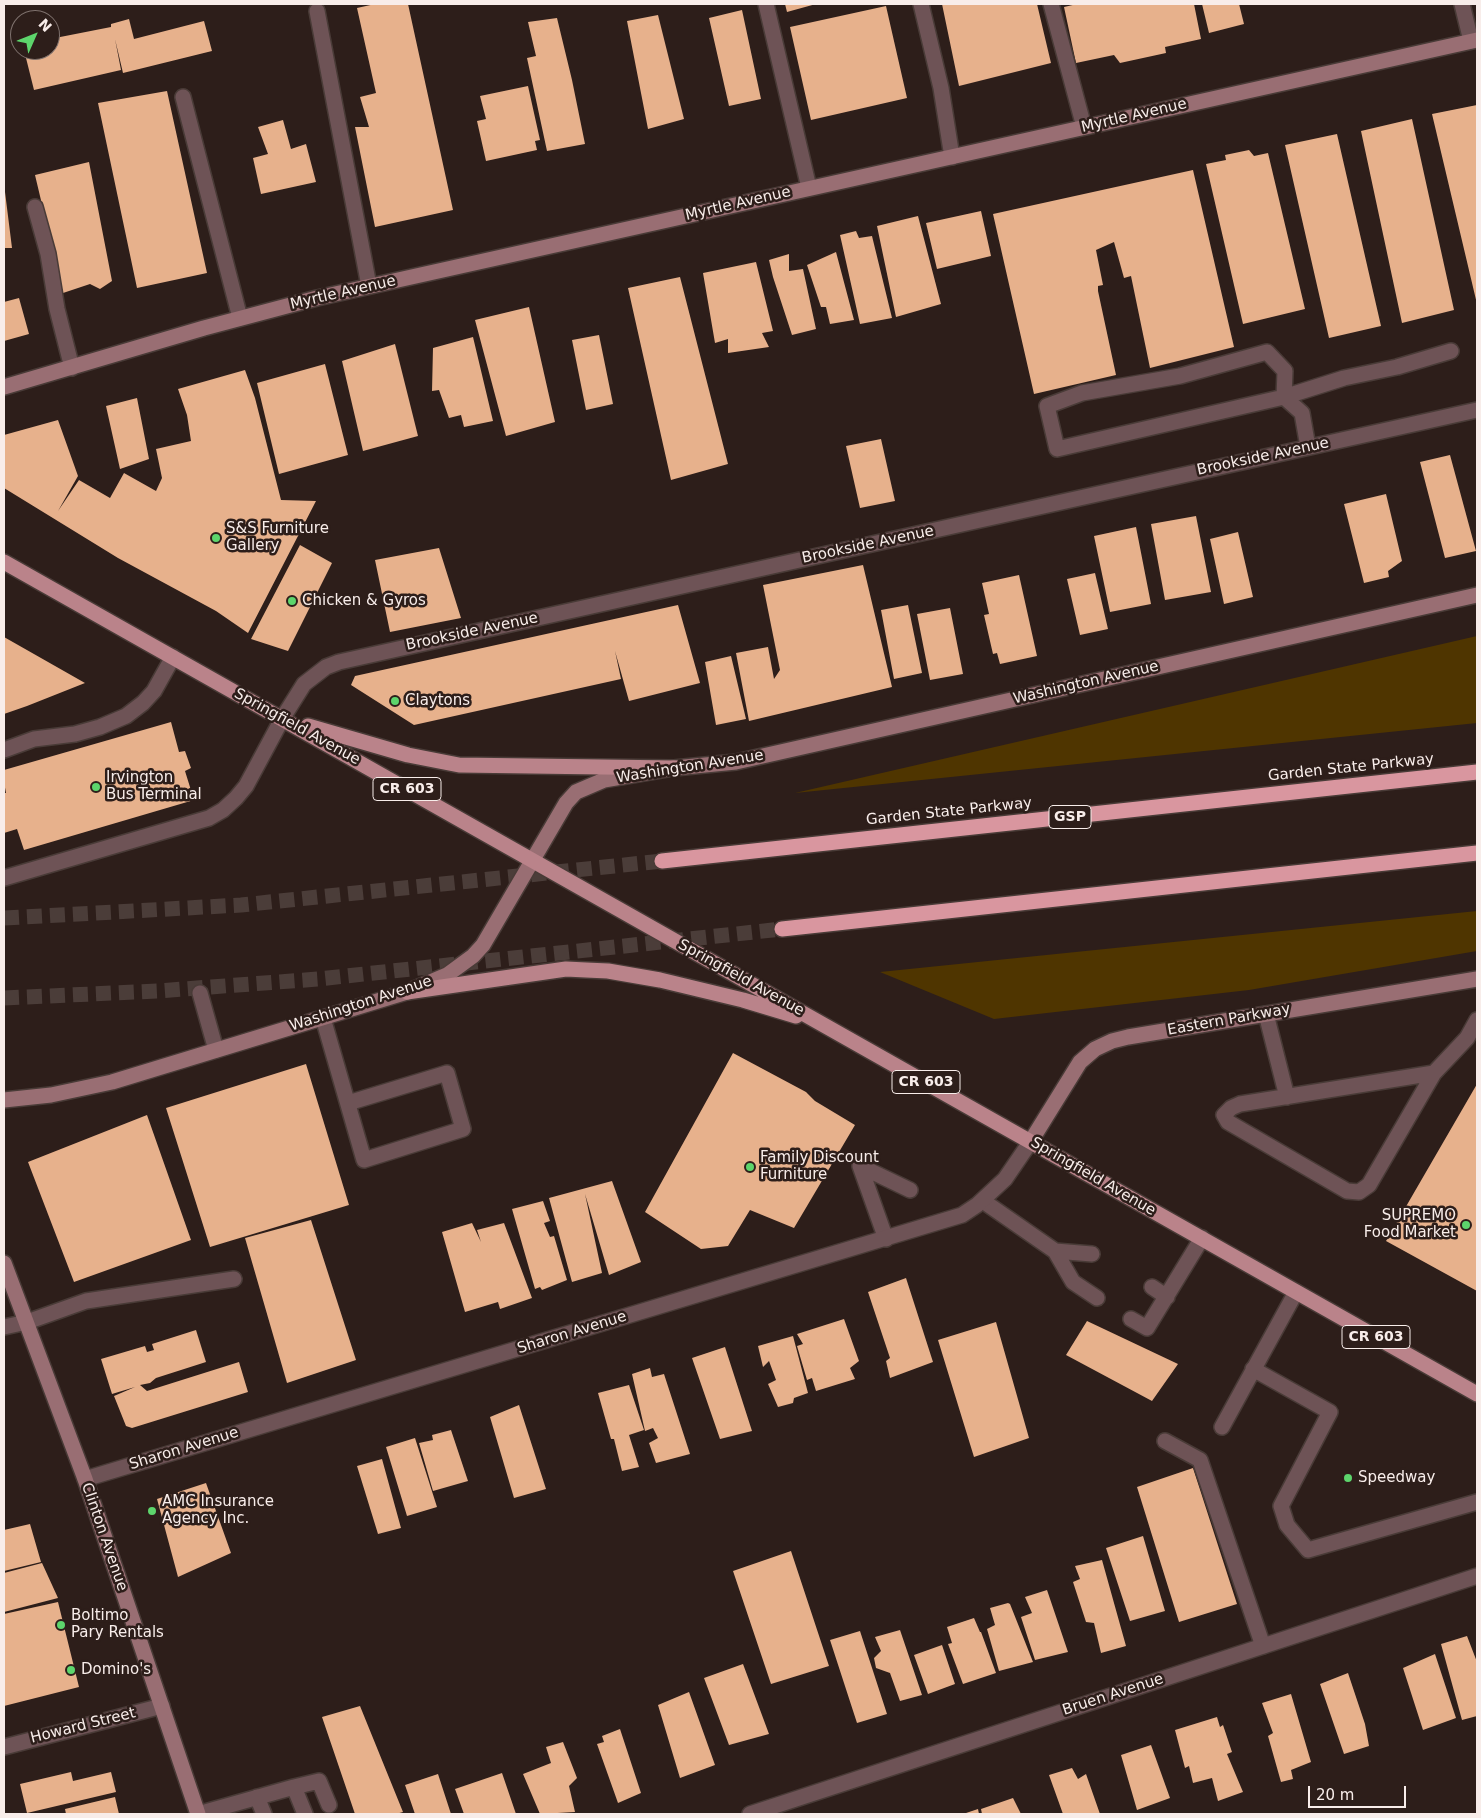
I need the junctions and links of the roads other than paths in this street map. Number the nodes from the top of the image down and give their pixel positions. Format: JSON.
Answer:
{"nodes":[{"id":1,"x":766,"y":4,"type":"edge"},
{"id":2,"x":921,"y":4,"type":"edge"},
{"id":3,"x":1051,"y":4,"type":"edge"},
{"id":4,"x":1462,"y":4,"type":"edge"},
{"id":5,"x":317,"y":11,"type":"dead end"},
{"id":6,"x":1474,"y":41,"type":"edge"},
{"id":7,"x":183,"y":97,"type":"dead end"},
{"id":8,"x":1084,"y":128,"type":"junction"},
{"id":9,"x":952,"y":157,"type":"junction"},
{"id":10,"x":809,"y":188,"type":"junction"},
{"id":11,"x":35,"y":207,"type":"dead end"},
{"id":12,"x":369,"y":286,"type":"junction"},
{"id":13,"x":240,"y":318,"type":"junction"},
{"id":14,"x":1451,"y":351,"type":"dead end"},
{"id":15,"x":72,"y":368,"type":"junction"},
{"id":16,"x":4,"y":387,"type":"edge"},
{"id":17,"x":1284,"y":397,"type":"junction"},
{"id":18,"x":1477,"y":410,"type":"edge"},
{"id":19,"x":1308,"y":447,"type":"junction"},
{"id":20,"x":4,"y":562,"type":"edge"},
{"id":21,"x":1477,"y":595,"type":"edge"},
{"id":22,"x":173,"y":658,"type":"junction"},
{"id":23,"x":282,"y":719,"type":"junction"},
{"id":24,"x":4,"y":750,"type":"edge"},
{"id":25,"x":674,"y":768,"type":"junction"},
{"id":26,"x":1477,"y":772,"type":"edge"},
{"id":27,"x":1477,"y":853,"type":"edge"},
{"id":28,"x":532,"y":860,"type":"junction"},
{"id":29,"x":662,"y":861,"type":"tunnel mouth"},
{"id":30,"x":4,"y":878,"type":"edge"},
{"id":31,"x":782,"y":929,"type":"tunnel mouth"},
{"id":32,"x":1477,"y":979,"type":"edge"},
{"id":33,"x":407,"y":992,"type":"junction"},
{"id":34,"x":200,"y":993,"type":"dead end"},
{"id":35,"x":1266,"y":1014,"type":"junction"},
{"id":36,"x":324,"y":1018,"type":"junction"},
{"id":37,"x":1477,"y":1020,"type":"edge"},
{"id":38,"x":820,"y":1023,"type":"junction"},
{"id":39,"x":216,"y":1050,"type":"junction"},
{"id":40,"x":1434,"y":1073,"type":"junction"},
{"id":41,"x":1287,"y":1097,"type":"junction"},
{"id":42,"x":4,"y":1100,"type":"edge"},
{"id":43,"x":348,"y":1103,"type":"junction"},
{"id":44,"x":1031,"y":1141,"type":"junction"},
{"id":45,"x":910,"y":1190,"type":"dead end"},
{"id":46,"x":983,"y":1201,"type":"junction"},
{"id":47,"x":1202,"y":1238,"type":"junction"},
{"id":48,"x":886,"y":1239,"type":"junction"},
{"id":49,"x":1055,"y":1251,"type":"junction"},
{"id":50,"x":1092,"y":1254,"type":"dead end"},
{"id":51,"x":4,"y":1263,"type":"edge"},
{"id":52,"x":234,"y":1279,"type":"dead end"},
{"id":53,"x":1152,"y":1287,"type":"dead end"},
{"id":54,"x":1296,"y":1292,"type":"junction"},
{"id":55,"x":1167,"y":1297,"type":"junction"},
{"id":56,"x":1097,"y":1298,"type":"dead end"},
{"id":57,"x":1131,"y":1319,"type":"dead end"},
{"id":58,"x":27,"y":1322,"type":"junction"},
{"id":59,"x":4,"y":1328,"type":"edge"},
{"id":60,"x":1253,"y":1369,"type":"junction"},
{"id":61,"x":1477,"y":1394,"type":"edge"},
{"id":62,"x":1222,"y":1427,"type":"dead end"},
{"id":63,"x":1165,"y":1441,"type":"dead end"},
{"id":64,"x":85,"y":1479,"type":"junction"},
{"id":65,"x":1477,"y":1502,"type":"edge"},
{"id":66,"x":1477,"y":1576,"type":"edge"},
{"id":67,"x":1263,"y":1646,"type":"junction"},
{"id":68,"x":162,"y":1706,"type":"junction"},
{"id":69,"x":4,"y":1747,"type":"edge"},
{"id":70,"x":294,"y":1787,"type":"junction"},
{"id":71,"x":257,"y":1797,"type":"junction"},
{"id":72,"x":329,"y":1805,"type":"dead end"},
{"id":73,"x":198,"y":1814,"type":"edge"},
{"id":74,"x":264,"y":1814,"type":"edge"},
{"id":75,"x":305,"y":1814,"type":"edge"},
{"id":76,"x":750,"y":1814,"type":"edge"}],
"edges":[{"from":1,"to":10,"type":"street"},
{"from":2,"to":9,"type":"street"},
{"from":3,"to":8,"type":"street"},
{"from":4,"to":6,"type":"street"},
{"from":5,"to":12,"type":"street"},
{"from":6,"to":8,"type":"main road","name":"Myrtle Avenue"},
{"from":7,"to":13,"type":"street"},
{"from":8,"to":9,"type":"main road","name":"Myrtle Avenue"},
{"from":9,"to":10,"type":"main road","name":"Myrtle Avenue"},
{"from":10,"to":12,"type":"main road","name":"Myrtle Avenue"},
{"from":11,"to":15,"type":"street"},
{"from":12,"to":13,"type":"main road","name":"Myrtle Avenue"},
{"from":13,"to":15,"type":"main road","name":"Myrtle Avenue"},
{"from":14,"to":17,"type":"street"},
{"from":15,"to":16,"type":"main road","name":"Myrtle Avenue"},
{"from":17,"to":17,"type":"street"},
{"from":17,"to":19,"type":"street"},
{"from":18,"to":19,"type":"street","name":"Brookside Avenue"},
{"from":19,"to":23,"type":"street","name":"Brookside Avenue"},
{"from":20,"to":22,"type":"main road","name":"Springfield Avenue","number":"CR 603"},
{"from":21,"to":25,"type":"main road","name":"Washington Avenue"},
{"from":22,"to":23,"type":"main road","name":"Springfield Avenue","number":"CR 603"},
{"from":22,"to":24,"type":"street"},
{"from":23,"to":25,"type":"main road"},
{"from":23,"to":28,"type":"main road","name":"Springfield Avenue","number":"CR 603"},
{"from":23,"to":30,"type":"street","name":"Brookside Avenue"},
{"from":25,"to":28,"type":"main road","name":"Washington Avenue"},
{"from":26,"to":29,"type":"highway","name":"Garden State Parkway","number":"GSP"},
{"from":27,"to":31,"type":"highway"},
{"from":28,"to":33,"type":"main road","name":"Washington Avenue"},
{"from":28,"to":38,"type":"main road","name":"Springfield Avenue","number":"CR 603"},
{"from":32,"to":35,"type":"main road","name":"Eastern Parkway"},
{"from":33,"to":36,"type":"main road","name":"Washington Avenue"},
{"from":33,"to":38,"type":"main road"},
{"from":34,"to":39,"type":"street"},
{"from":35,"to":41,"type":"street"},
{"from":35,"to":44,"type":"main road","name":"Eastern Parkway"},
{"from":36,"to":39,"type":"main road","name":"Washington Avenue"},
{"from":36,"to":43,"type":"street"},
{"from":37,"to":40,"type":"street"},
{"from":38,"to":44,"type":"main road","name":"Springfield Avenue","number":"CR 603"},
{"from":39,"to":42,"type":"main road","name":"Washington Avenue"},
{"from":40,"to":41,"type":"street"},
{"from":40,"to":41,"type":"street"},
{"from":43,"to":43,"type":"street"},
{"from":44,"to":46,"type":"street","name":"Sharon Avenue"},
{"from":44,"to":47,"type":"main road","name":"Springfield Avenue","number":"CR 603"},
{"from":45,"to":48,"type":"street"},
{"from":46,"to":48,"type":"street","name":"Sharon Avenue"},
{"from":46,"to":49,"type":"street"},
{"from":47,"to":54,"type":"main road","name":"Springfield Avenue","number":"CR 603"},
{"from":47,"to":55,"type":"street"},
{"from":48,"to":64,"type":"street","name":"Sharon Avenue"},
{"from":49,"to":50,"type":"street"},
{"from":49,"to":56,"type":"street"},
{"from":51,"to":58,"type":"main road","name":"Clinton Avenue"},
{"from":52,"to":58,"type":"street"},
{"from":53,"to":55,"type":"street"},
{"from":54,"to":60,"type":"street"},
{"from":54,"to":61,"type":"main road","name":"Springfield Avenue","number":"CR 603"},
{"from":55,"to":57,"type":"street"},
{"from":58,"to":59,"type":"street"},
{"from":58,"to":64,"type":"main road","name":"Clinton Avenue"},
{"from":60,"to":62,"type":"street"},
{"from":60,"to":65,"type":"street"},
{"from":63,"to":67,"type":"street"},
{"from":64,"to":68,"type":"main road","name":"Clinton Avenue"},
{"from":66,"to":67,"type":"street","name":"Bruen Avenue"},
{"from":67,"to":76,"type":"street","name":"Bruen Avenue"},
{"from":68,"to":69,"type":"street","name":"Howard Street"},
{"from":68,"to":73,"type":"main road","name":"Clinton Avenue"},
{"from":70,"to":71,"type":"street"},
{"from":70,"to":72,"type":"street"},
{"from":70,"to":75,"type":"street"},
{"from":71,"to":73,"type":"street"},
{"from":71,"to":74,"type":"street"}]}
